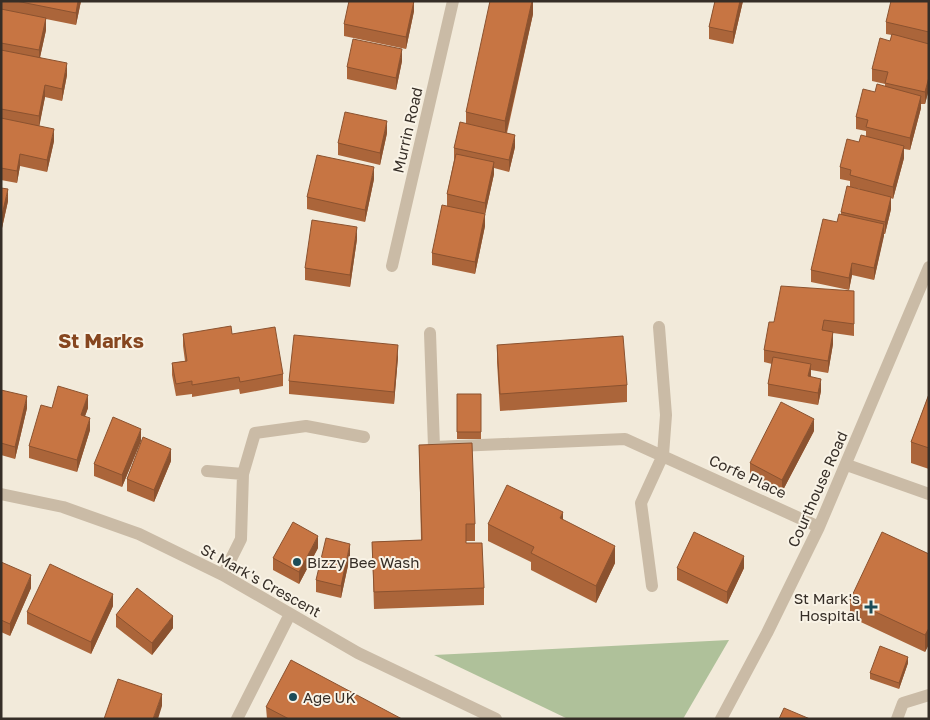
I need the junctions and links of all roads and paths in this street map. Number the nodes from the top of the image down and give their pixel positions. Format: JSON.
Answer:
{"nodes":[{"id":1,"x":453,"y":1,"type":"edge"},
{"id":2,"x":392,"y":266,"type":"dead end"},
{"id":3,"x":929,"y":267,"type":"edge"},
{"id":4,"x":659,"y":328,"type":"dead end"},
{"id":5,"x":430,"y":333,"type":"dead end"},
{"id":6,"x":364,"y":437,"type":"dead end"},
{"id":7,"x":663,"y":455,"type":"junction"},
{"id":8,"x":847,"y":464,"type":"junction"},
{"id":9,"x":207,"y":472,"type":"dead end"},
{"id":10,"x":243,"y":474,"type":"junction"},
{"id":11,"x":1,"y":494,"type":"edge"},
{"id":12,"x":929,"y":494,"type":"edge"},
{"id":13,"x":819,"y":527,"type":"junction"},
{"id":14,"x":223,"y":575,"type":"junction"},
{"id":15,"x":652,"y":586,"type":"dead end"},
{"id":16,"x":290,"y":614,"type":"junction"},
{"id":17,"x":929,"y":695,"type":"edge"},
{"id":18,"x":237,"y":719,"type":"edge"},
{"id":19,"x":496,"y":719,"type":"edge"},
{"id":20,"x":721,"y":719,"type":"edge"},
{"id":21,"x":897,"y":719,"type":"edge"}],
"edges":[{"from":1,"to":2,"type":"street","name":"Murrin Road"},
{"from":3,"to":8,"type":"street","name":"Courthouse Road"},
{"from":4,"to":7,"type":"street"},
{"from":5,"to":7,"type":"street","name":"Corfe Place"},
{"from":6,"to":10,"type":"street"},
{"from":7,"to":13,"type":"street","name":"Corfe Place"},
{"from":7,"to":15,"type":"street"},
{"from":8,"to":12,"type":"street"},
{"from":8,"to":13,"type":"street","name":"Courthouse Road"},
{"from":9,"to":10,"type":"street"},
{"from":10,"to":14,"type":"street"},
{"from":11,"to":14,"type":"street","name":"St Mark's Crescent"},
{"from":13,"to":20,"type":"street","name":"Courthouse Road"},
{"from":14,"to":16,"type":"street","name":"St Mark's Crescent"},
{"from":16,"to":18,"type":"street"},
{"from":16,"to":19,"type":"street","name":"St Mark's Crescent"},
{"from":17,"to":21,"type":"street"}]}
